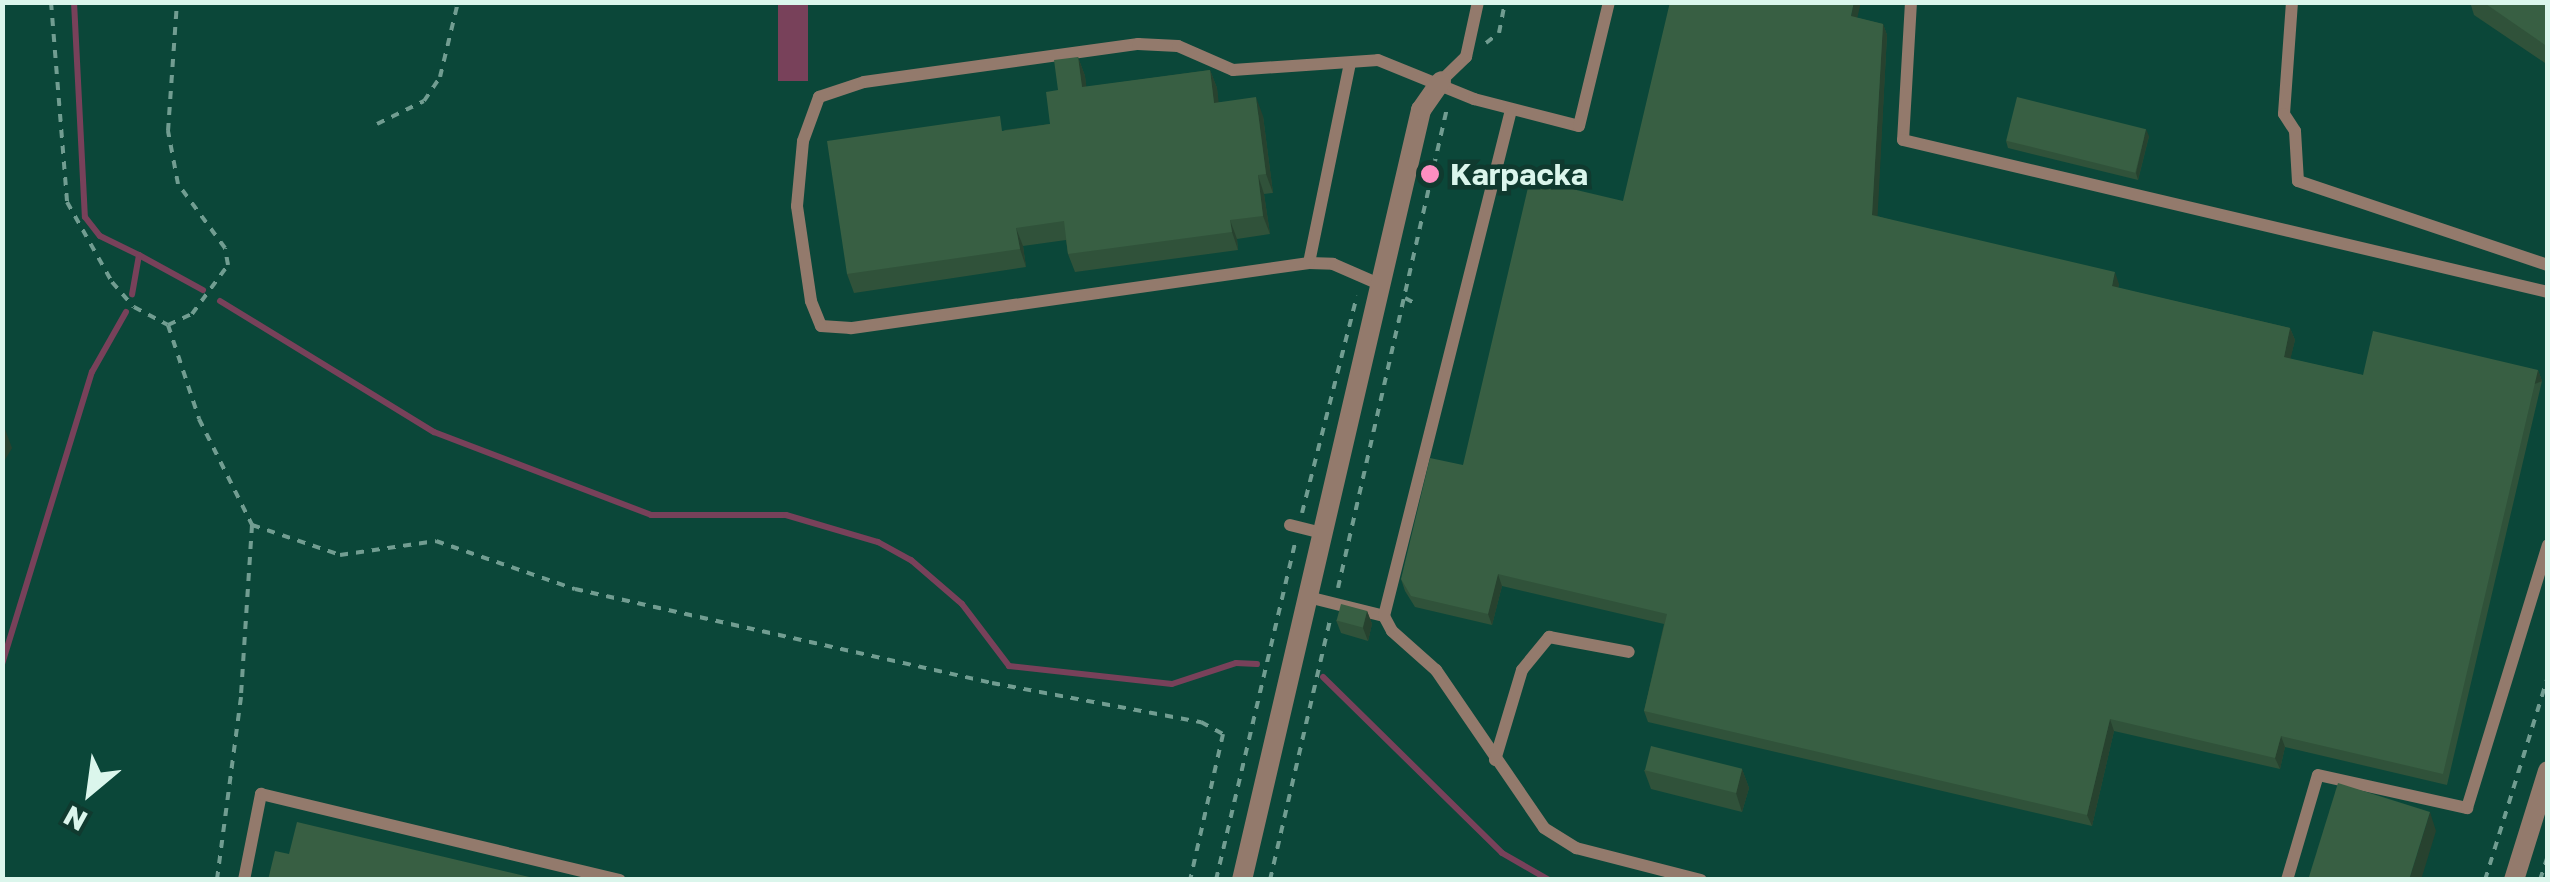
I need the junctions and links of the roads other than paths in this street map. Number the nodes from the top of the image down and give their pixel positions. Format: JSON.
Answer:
{"nodes":[{"id":1,"x":1478,"y":2,"type":"edge"},
{"id":2,"x":1608,"y":2,"type":"edge"},
{"id":3,"x":1912,"y":2,"type":"edge"},
{"id":4,"x":2292,"y":2,"type":"edge"},
{"id":5,"x":1350,"y":63,"type":"junction"},
{"id":6,"x":1442,"y":81,"type":"junction"},
{"id":7,"x":1511,"y":110,"type":"junction"},
{"id":8,"x":1310,"y":263,"type":"junction"},
{"id":9,"x":2548,"y":265,"type":"edge"},
{"id":10,"x":1381,"y":285,"type":"junction"},
{"id":11,"x":2548,"y":292,"type":"edge"},
{"id":12,"x":1295,"y":526,"type":"road end"},
{"id":13,"x":1323,"y":533,"type":"junction"},
{"id":14,"x":2548,"y":544,"type":"edge"},
{"id":15,"x":2542,"y":580,"type":"edge"},
{"id":16,"x":1308,"y":597,"type":"junction"},
{"id":17,"x":1384,"y":616,"type":"junction"},
{"id":18,"x":1629,"y":652,"type":"dead end"},
{"id":19,"x":1495,"y":760,"type":"junction"},
{"id":20,"x":2546,"y":781,"type":"edge"},
{"id":21,"x":244,"y":880,"type":"edge"},
{"id":22,"x":620,"y":880,"type":"edge"},
{"id":23,"x":1242,"y":880,"type":"edge"},
{"id":24,"x":1702,"y":880,"type":"edge"},
{"id":25,"x":2287,"y":880,"type":"edge"},
{"id":26,"x":2514,"y":880,"type":"edge"}],
"edges":[{"from":1,"to":6,"type":"lane"},
{"from":2,"to":7,"type":"lane"},
{"from":3,"to":11,"type":"lane"},
{"from":4,"to":9,"type":"lane"},
{"from":5,"to":6,"type":"lane"},
{"from":5,"to":8,"type":"lane"},
{"from":5,"to":8,"type":"lane"},
{"from":6,"to":7,"type":"lane"},
{"from":6,"to":10,"type":"street"},
{"from":7,"to":17,"type":"lane"},
{"from":8,"to":10,"type":"lane"},
{"from":10,"to":13,"type":"street"},
{"from":12,"to":13,"type":"lane"},
{"from":13,"to":16,"type":"street"},
{"from":14,"to":15,"type":"lane"},
{"from":15,"to":25,"type":"lane"},
{"from":16,"to":17,"type":"lane"},
{"from":16,"to":23,"type":"street"},
{"from":17,"to":19,"type":"lane"},
{"from":18,"to":19,"type":"lane"},
{"from":19,"to":24,"type":"lane"},
{"from":20,"to":26,"type":"street"},
{"from":21,"to":22,"type":"lane"}]}
